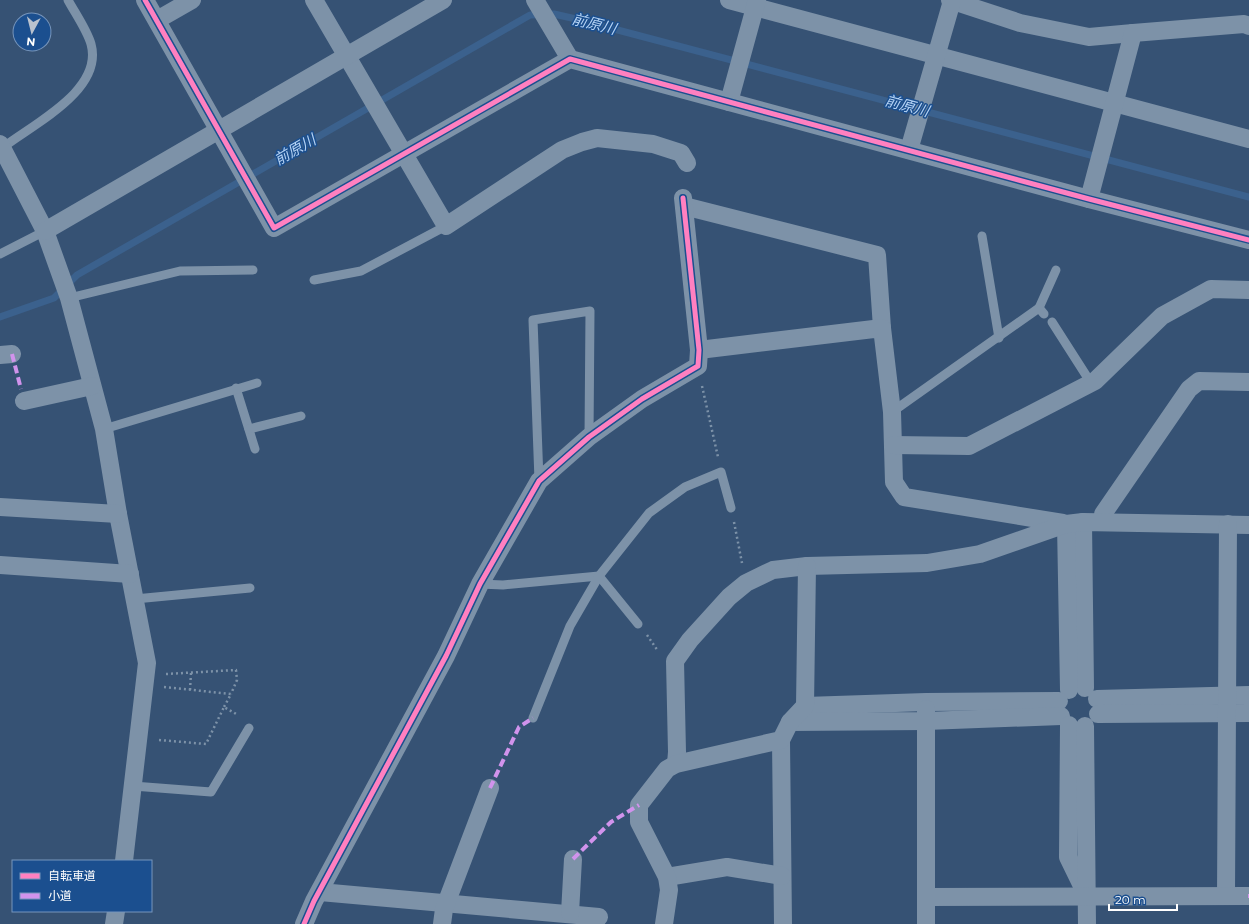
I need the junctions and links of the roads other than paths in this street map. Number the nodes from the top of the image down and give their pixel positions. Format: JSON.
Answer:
{"nodes":[{"id":1,"x":68,"y":0,"type":"edge"},
{"id":2,"x":145,"y":0,"type":"edge"},
{"id":3,"x":192,"y":0,"type":"edge"},
{"id":4,"x":314,"y":0,"type":"edge"},
{"id":5,"x":443,"y":0,"type":"edge"},
{"id":6,"x":535,"y":0,"type":"edge"},
{"id":7,"x":729,"y":0,"type":"edge"},
{"id":8,"x":951,"y":0,"type":"edge"},
{"id":9,"x":756,"y":4,"type":"edge"},
{"id":10,"x":157,"y":20,"type":"junction"},
{"id":11,"x":1249,"y":26,"type":"edge"},
{"id":12,"x":1133,"y":33,"type":"junction"},
{"id":13,"x":347,"y":56,"type":"junction"},
{"id":14,"x":936,"y":56,"type":"junction"},
{"id":15,"x":570,"y":59,"type":"junction"},
{"id":16,"x":730,"y":102,"type":"junction"},
{"id":17,"x":1115,"y":103,"type":"junction"},
{"id":18,"x":219,"y":130,"type":"junction"},
{"id":19,"x":1249,"y":139,"type":"edge"},
{"id":20,"x":1,"y":147,"type":"edge"},
{"id":21,"x":909,"y":150,"type":"junction"},
{"id":22,"x":404,"y":154,"type":"junction"},
{"id":23,"x":687,"y":163,"type":"dead end"},
{"id":24,"x":1089,"y":199,"type":"junction"},
{"id":25,"x":446,"y":226,"type":"junction"},
{"id":26,"x":45,"y":231,"type":"junction"},
{"id":27,"x":982,"y":236,"type":"dead end"},
{"id":28,"x":1249,"y":240,"type":"edge"},
{"id":29,"x":0,"y":254,"type":"edge"},
{"id":30,"x":253,"y":270,"type":"dead end"},
{"id":31,"x":1056,"y":270,"type":"dead end"},
{"id":32,"x":314,"y":280,"type":"dead end"},
{"id":33,"x":1249,"y":290,"type":"edge"},
{"id":34,"x":69,"y":298,"type":"junction"},
{"id":35,"x":1052,"y":322,"type":"dead end"},
{"id":36,"x":882,"y":328,"type":"junction"},
{"id":37,"x":999,"y":338,"type":"junction"},
{"id":38,"x":698,"y":358,"type":"junction"},
{"id":39,"x":1249,"y":382,"type":"edge"},
{"id":40,"x":257,"y":383,"type":"dead end"},
{"id":41,"x":1091,"y":383,"type":"junction"},
{"id":42,"x":92,"y":386,"type":"junction"},
{"id":43,"x":236,"y":388,"type":"junction"},
{"id":44,"x":24,"y":401,"type":"dead end"},
{"id":45,"x":892,"y":412,"type":"junction"},
{"id":46,"x":301,"y":416,"type":"dead end"},
{"id":47,"x":104,"y":429,"type":"junction"},
{"id":48,"x":249,"y":429,"type":"junction"},
{"id":49,"x":590,"y":437,"type":"junction"},
{"id":50,"x":893,"y":445,"type":"junction"},
{"id":51,"x":255,"y":449,"type":"dead end"},
{"id":52,"x":539,"y":480,"type":"junction"},
{"id":53,"x":0,"y":507,"type":"edge"},
{"id":54,"x":731,"y":508,"type":"road end"},
{"id":55,"x":118,"y":514,"type":"junction"},
{"id":56,"x":1103,"y":522,"type":"junction"},
{"id":57,"x":1074,"y":523,"type":"junction"},
{"id":58,"x":1228,"y":524,"type":"junction"},
{"id":59,"x":1249,"y":524,"type":"edge"},
{"id":60,"x":0,"y":565,"type":"edge"},
{"id":61,"x":807,"y":566,"type":"junction"},
{"id":62,"x":130,"y":574,"type":"junction"},
{"id":63,"x":598,"y":576,"type":"junction"},
{"id":64,"x":480,"y":584,"type":"junction"},
{"id":65,"x":250,"y":588,"type":"dead end"},
{"id":66,"x":135,"y":599,"type":"junction"},
{"id":67,"x":638,"y":624,"type":"road end"},
{"id":68,"x":1249,"y":696,"type":"edge"},
{"id":69,"x":926,"y":702,"type":"junction"},
{"id":70,"x":1227,"y":704,"type":"junction"},
{"id":71,"x":805,"y":706,"type":"junction"},
{"id":72,"x":1078,"y":707,"type":"junction"},
{"id":73,"x":1249,"y":713,"type":"edge"},
{"id":74,"x":533,"y":718,"type":"dead end"},
{"id":75,"x":926,"y":721,"type":"junction"},
{"id":76,"x":790,"y":722,"type":"junction"},
{"id":77,"x":249,"y":728,"type":"road end"},
{"id":78,"x":781,"y":740,"type":"junction"},
{"id":79,"x":676,"y":764,"type":"junction"},
{"id":80,"x":133,"y":786,"type":"junction"},
{"id":81,"x":490,"y":788,"type":"dead end"},
{"id":82,"x":574,"y":859,"type":"dead end"},
{"id":83,"x":124,"y":860,"type":"edge"},
{"id":84,"x":782,"y":876,"type":"junction"},
{"id":85,"x":667,"y":877,"type":"junction"},
{"id":86,"x":320,"y":892,"type":"junction"},
{"id":87,"x":1087,"y":896,"type":"junction"},
{"id":88,"x":1226,"y":896,"type":"junction"},
{"id":89,"x":1248,"y":896,"type":"dead end"},
{"id":90,"x":926,"y":897,"type":"junction"},
{"id":91,"x":446,"y":903,"type":"junction"},
{"id":92,"x":116,"y":912,"type":"edge"},
{"id":93,"x":557,"y":917,"type":"edge"},
{"id":94,"x":599,"y":917,"type":"dead end"},
{"id":95,"x":114,"y":924,"type":"edge"},
{"id":96,"x":304,"y":924,"type":"edge"},
{"id":97,"x":442,"y":924,"type":"edge"},
{"id":98,"x":664,"y":924,"type":"edge"},
{"id":99,"x":783,"y":924,"type":"edge"},
{"id":100,"x":926,"y":924,"type":"edge"},
{"id":101,"x":1088,"y":924,"type":"edge"}],
"edges":[{"from":1,"to":20,"type":"lane"},
{"from":2,"to":10,"type":"street"},
{"from":3,"to":10,"type":"street"},
{"from":4,"to":13,"type":"street"},
{"from":5,"to":13,"type":"street"},
{"from":6,"to":15,"type":"street"},
{"from":7,"to":9,"type":"street"},
{"from":8,"to":12,"type":"street"},
{"from":8,"to":14,"type":"street"},
{"from":9,"to":14,"type":"street"},
{"from":9,"to":16,"type":"street"},
{"from":10,"to":18,"type":"street"},
{"from":11,"to":12,"type":"street"},
{"from":12,"to":17,"type":"street"},
{"from":13,"to":18,"type":"street"},
{"from":13,"to":22,"type":"street"},
{"from":14,"to":17,"type":"street"},
{"from":14,"to":21,"type":"street"},
{"from":15,"to":16,"type":"street"},
{"from":15,"to":22,"type":"street"},
{"from":16,"to":21,"type":"street"},
{"from":17,"to":19,"type":"street"},
{"from":17,"to":24,"type":"street"},
{"from":18,"to":22,"type":"street"},
{"from":18,"to":26,"type":"street"},
{"from":20,"to":26,"type":"street"},
{"from":21,"to":24,"type":"street"},
{"from":22,"to":25,"type":"street"},
{"from":23,"to":25,"type":"street"},
{"from":24,"to":28,"type":"street"},
{"from":25,"to":32,"type":"lane"},
{"from":26,"to":29,"type":"lane"},
{"from":26,"to":34,"type":"street"},
{"from":27,"to":37,"type":"lane"},
{"from":30,"to":34,"type":"lane"},
{"from":31,"to":37,"type":"lane"},
{"from":33,"to":41,"type":"street"},
{"from":34,"to":42,"type":"street"},
{"from":35,"to":41,"type":"lane"},
{"from":36,"to":38,"type":"street"},
{"from":36,"to":38,"type":"street"},
{"from":36,"to":45,"type":"street"},
{"from":37,"to":45,"type":"lane"},
{"from":38,"to":49,"type":"street"},
{"from":39,"to":56,"type":"street"},
{"from":40,"to":43,"type":"lane"},
{"from":41,"to":50,"type":"street"},
{"from":42,"to":44,"type":"street"},
{"from":42,"to":47,"type":"street"},
{"from":43,"to":47,"type":"lane"},
{"from":43,"to":48,"type":"lane"},
{"from":45,"to":50,"type":"street"},
{"from":46,"to":48,"type":"lane"},
{"from":47,"to":55,"type":"street"},
{"from":48,"to":51,"type":"lane"},
{"from":49,"to":52,"type":"street"},
{"from":49,"to":52,"type":"lane"},
{"from":50,"to":57,"type":"street"},
{"from":52,"to":64,"type":"street"},
{"from":53,"to":55,"type":"street"},
{"from":54,"to":63,"type":"lane"},
{"from":55,"to":62,"type":"street"},
{"from":56,"to":57,"type":"street"},
{"from":56,"to":58,"type":"street"},
{"from":57,"to":61,"type":"street"},
{"from":57,"to":72,"type":"street"},
{"from":58,"to":59,"type":"street"},
{"from":58,"to":70,"type":"street"},
{"from":60,"to":62,"type":"street"},
{"from":61,"to":71,"type":"street"},
{"from":61,"to":79,"type":"street"},
{"from":62,"to":66,"type":"street"},
{"from":63,"to":64,"type":"lane"},
{"from":63,"to":67,"type":"lane"},
{"from":63,"to":74,"type":"lane"},
{"from":64,"to":86,"type":"street"},
{"from":65,"to":66,"type":"lane"},
{"from":66,"to":80,"type":"street"},
{"from":68,"to":70,"type":"street"},
{"from":69,"to":71,"type":"street"},
{"from":69,"to":72,"type":"street"},
{"from":69,"to":75,"type":"street"},
{"from":70,"to":72,"type":"street"},
{"from":70,"to":73,"type":"street"},
{"from":70,"to":88,"type":"street"},
{"from":71,"to":76,"type":"street"},
{"from":72,"to":75,"type":"street"},
{"from":72,"to":87,"type":"street"},
{"from":75,"to":76,"type":"street"},
{"from":75,"to":90,"type":"street"},
{"from":76,"to":78,"type":"street"},
{"from":77,"to":80,"type":"lane"},
{"from":78,"to":79,"type":"street"},
{"from":78,"to":84,"type":"street"},
{"from":79,"to":85,"type":"street"},
{"from":80,"to":83,"type":"street"},
{"from":81,"to":91,"type":"street"},
{"from":82,"to":93,"type":"street"},
{"from":84,"to":85,"type":"street"},
{"from":84,"to":99,"type":"street"},
{"from":85,"to":98,"type":"street"},
{"from":86,"to":91,"type":"street"},
{"from":86,"to":96,"type":"street"},
{"from":87,"to":88,"type":"street"},
{"from":87,"to":90,"type":"street"},
{"from":87,"to":101,"type":"street"},
{"from":88,"to":89,"type":"street"},
{"from":90,"to":100,"type":"street"},
{"from":91,"to":93,"type":"street"},
{"from":91,"to":97,"type":"street"},
{"from":92,"to":95,"type":"street"},
{"from":93,"to":94,"type":"street"}]}
